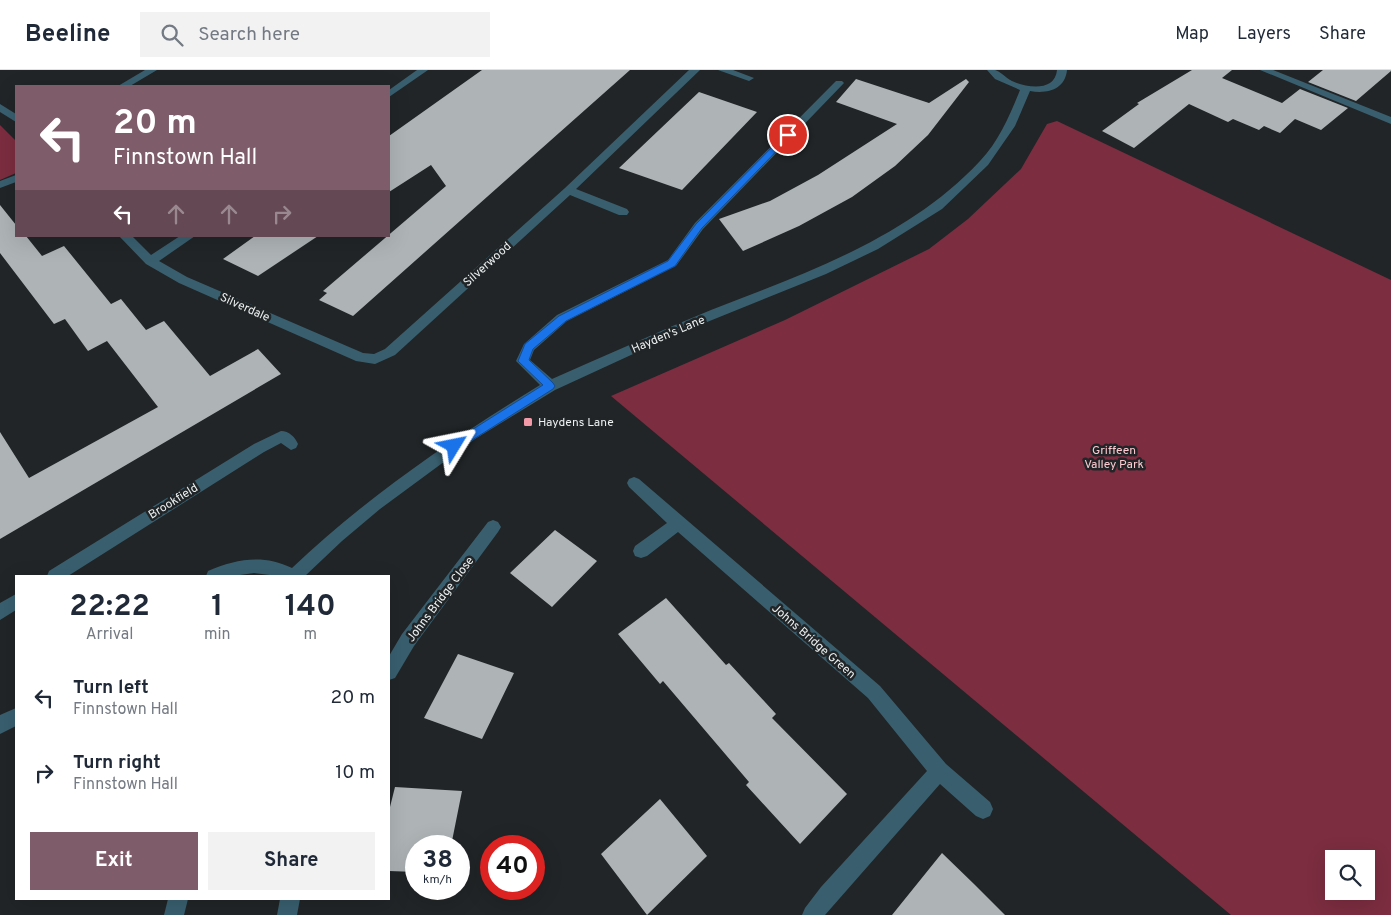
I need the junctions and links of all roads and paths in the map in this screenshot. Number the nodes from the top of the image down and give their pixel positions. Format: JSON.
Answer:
{"nodes":[{"id":1,"x":152,"y":70,"type":"edge"},
{"id":2,"x":423,"y":70,"type":"edge"},
{"id":3,"x":695,"y":70,"type":"edge"},
{"id":4,"x":723,"y":70,"type":"edge"},
{"id":5,"x":992,"y":70,"type":"edge"},
{"id":6,"x":1062,"y":70,"type":"edge"},
{"id":7,"x":1265,"y":70,"type":"edge"},
{"id":8,"x":749,"y":78,"type":"dead end"},
{"id":9,"x":839,"y":83,"type":"dead end"},
{"id":10,"x":125,"y":85,"type":"edge"},
{"id":11,"x":1026,"y":88,"type":"junction"},
{"id":12,"x":390,"y":93,"type":"edge"},
{"id":13,"x":0,"y":107,"type":"edge"},
{"id":14,"x":15,"y":118,"type":"edge"},
{"id":15,"x":1391,"y":121,"type":"edge"},
{"id":16,"x":15,"y":178,"type":"edge"},
{"id":17,"x":0,"y":185,"type":"edge"},
{"id":18,"x":569,"y":190,"type":"junction"},
{"id":19,"x":623,"y":212,"type":"dead end"},
{"id":20,"x":126,"y":237,"type":"edge"},
{"id":21,"x":188,"y":237,"type":"edge"},
{"id":22,"x":150,"y":261,"type":"junction"},
{"id":23,"x":375,"y":359,"type":"joint"},
{"id":24,"x":550,"y":386,"type":"junction"},
{"id":25,"x":291,"y":444,"type":"dead end"},
{"id":26,"x":634,"y":482,"type":"dead end"},
{"id":27,"x":678,"y":523,"type":"junction"},
{"id":28,"x":493,"y":527,"type":"dead end"},
{"id":29,"x":641,"y":551,"type":"dead end"},
{"id":30,"x":57,"y":575,"type":"edge"},
{"id":31,"x":216,"y":575,"type":"edge"},
{"id":32,"x":292,"y":575,"type":"edge"},
{"id":33,"x":295,"y":575,"type":"edge"},
{"id":34,"x":15,"y":602,"type":"edge"},
{"id":35,"x":0,"y":612,"type":"edge"},
{"id":36,"x":390,"y":670,"type":"edge"},
{"id":37,"x":15,"y":717,"type":"edge"},
{"id":38,"x":0,"y":724,"type":"edge"},
{"id":39,"x":939,"y":771,"type":"junction"},
{"id":40,"x":983,"y":809,"type":"dead end"},
{"id":41,"x":178,"y":900,"type":"edge"},
{"id":42,"x":290,"y":900,"type":"edge"},
{"id":43,"x":174,"y":915,"type":"edge"},
{"id":44,"x":287,"y":915,"type":"edge"},
{"id":45,"x":812,"y":915,"type":"edge"}],
"edges":[{"from":1,"to":10,"type":"street"},
{"from":2,"to":12,"type":"street"},
{"from":3,"to":18,"type":"street","name":"Silverwood"},
{"from":4,"to":8,"type":"street"},
{"from":5,"to":11,"type":"street"},
{"from":6,"to":11,"type":"street"},
{"from":7,"to":15,"type":"street"},
{"from":9,"to":24,"type":"street"},
{"from":11,"to":24,"type":"street","name":"Hayden's Lane"},
{"from":13,"to":14,"type":"street"},
{"from":16,"to":17,"type":"street"},
{"from":18,"to":19,"type":"street"},
{"from":18,"to":23,"type":"street","name":"Silverwood"},
{"from":20,"to":22,"type":"street","name":"Silverdale"},
{"from":21,"to":22,"type":"street"},
{"from":22,"to":23,"type":"street","name":"Silverdale"},
{"from":24,"to":33,"type":"street","name":"Hayden's Lane"},
{"from":25,"to":30,"type":"street","name":"Brookfield"},
{"from":26,"to":27,"type":"street","name":"Johns Bridge Green"},
{"from":27,"to":29,"type":"street"},
{"from":27,"to":39,"type":"street","name":"Johns Bridge Green"},
{"from":28,"to":36,"type":"street","name":"Johns Bridge Close"},
{"from":31,"to":32,"type":"street"},
{"from":34,"to":35,"type":"street"},
{"from":37,"to":38,"type":"street"},
{"from":39,"to":40,"type":"street","name":"Johns Bridge Green"},
{"from":39,"to":45,"type":"street"},
{"from":41,"to":43,"type":"street"},
{"from":42,"to":44,"type":"street"}]}
